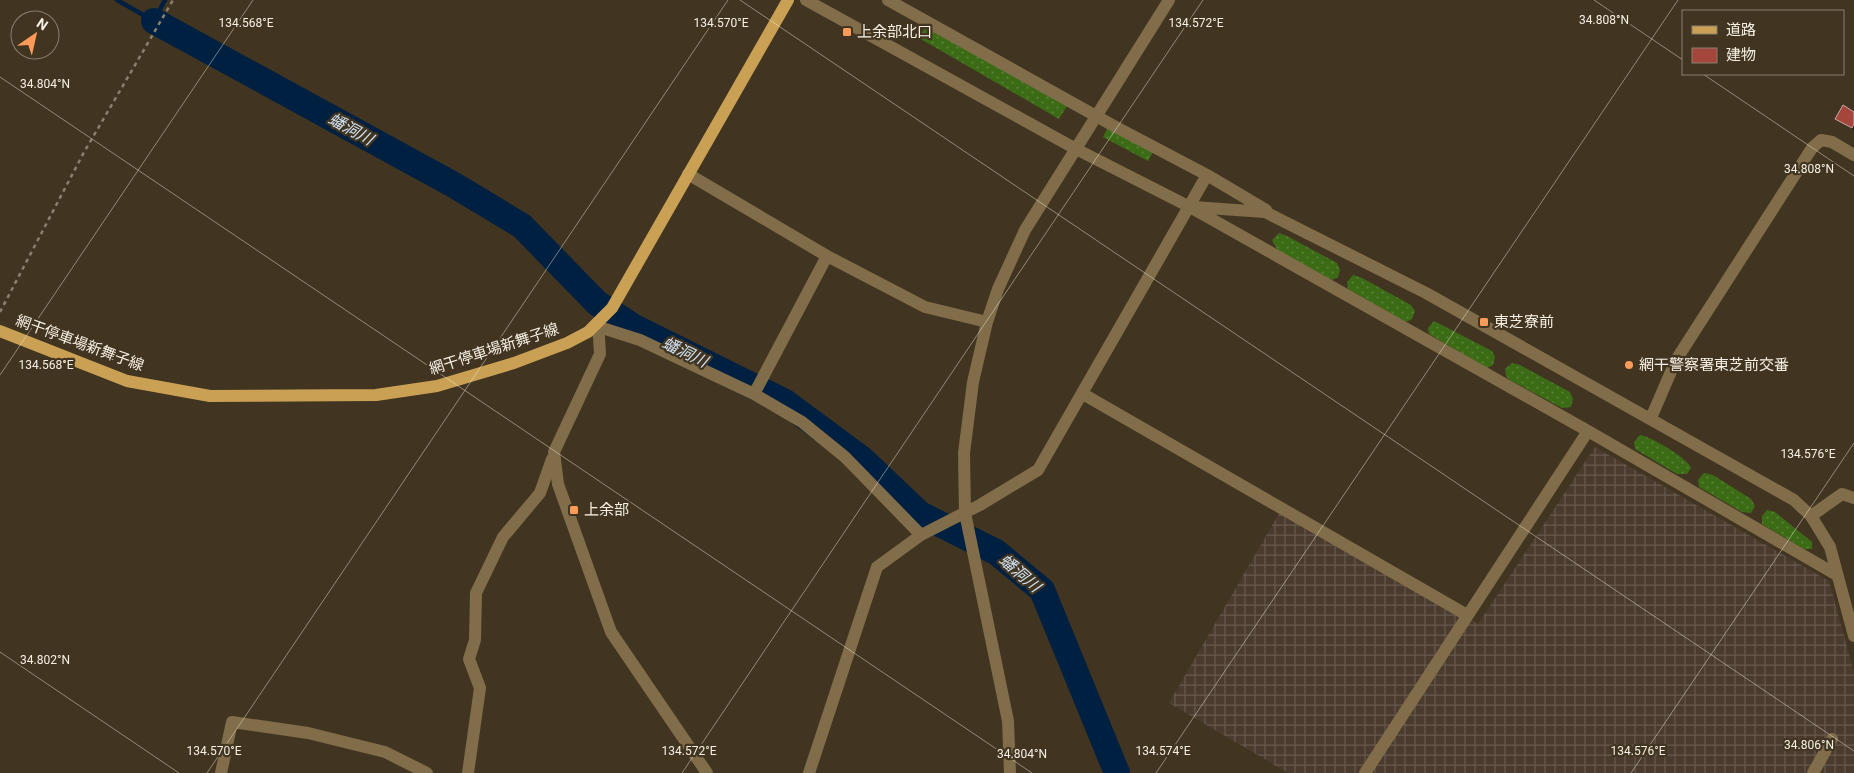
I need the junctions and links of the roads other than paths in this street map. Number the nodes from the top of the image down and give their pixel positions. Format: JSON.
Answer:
{"nodes":[{"id":1,"x":788,"y":0,"type":"edge"},
{"id":2,"x":806,"y":0,"type":"edge"},
{"id":3,"x":888,"y":0,"type":"edge"},
{"id":4,"x":1169,"y":0,"type":"edge"},
{"id":5,"x":1095,"y":116,"type":"junction"},
{"id":6,"x":1076,"y":149,"type":"junction"},
{"id":7,"x":1854,"y":155,"type":"edge"},
{"id":8,"x":688,"y":174,"type":"junction"},
{"id":9,"x":1207,"y":175,"type":"junction"},
{"id":10,"x":1190,"y":207,"type":"junction"},
{"id":11,"x":1300,"y":231,"type":"junction"},
{"id":12,"x":828,"y":256,"type":"junction"},
{"id":13,"x":599,"y":322,"type":"junction"},
{"id":14,"x":987,"y":322,"type":"junction"},
{"id":15,"x":0,"y":331,"type":"edge"},
{"id":16,"x":754,"y":394,"type":"junction"},
{"id":17,"x":1083,"y":394,"type":"junction"},
{"id":18,"x":1651,"y":418,"type":"junction"},
{"id":19,"x":1588,"y":431,"type":"junction"},
{"id":20,"x":554,"y":452,"type":"junction"},
{"id":21,"x":1854,"y":498,"type":"edge"},
{"id":22,"x":965,"y":513,"type":"junction"},
{"id":23,"x":1811,"y":516,"type":"junction"},
{"id":24,"x":921,"y":535,"type":"junction"},
{"id":25,"x":1837,"y":575,"type":"junction"},
{"id":26,"x":1467,"y":615,"type":"junction"},
{"id":27,"x":1854,"y":636,"type":"edge"},
{"id":28,"x":1832,"y":739,"type":"dead end"},
{"id":29,"x":221,"y":773,"type":"edge"},
{"id":30,"x":427,"y":773,"type":"edge"},
{"id":31,"x":468,"y":773,"type":"edge"},
{"id":32,"x":707,"y":773,"type":"edge"},
{"id":33,"x":809,"y":773,"type":"edge"},
{"id":34,"x":1010,"y":773,"type":"edge"},
{"id":35,"x":1365,"y":773,"type":"edge"},
{"id":36,"x":1813,"y":773,"type":"edge"}],
"edges":[{"from":1,"to":8,"type":"main road","name":"網干停車場新舞子線"},
{"from":2,"to":6,"type":"street"},
{"from":3,"to":5,"type":"street"},
{"from":4,"to":5,"type":"street"},
{"from":5,"to":6,"type":"street"},
{"from":5,"to":9,"type":"street"},
{"from":6,"to":10,"type":"street"},
{"from":6,"to":14,"type":"street"},
{"from":7,"to":18,"type":"street"},
{"from":8,"to":12,"type":"street"},
{"from":8,"to":13,"type":"main road","name":"網干停車場新舞子線"},
{"from":9,"to":10,"type":"street"},
{"from":9,"to":11,"type":"street"},
{"from":10,"to":11,"type":"street"},
{"from":10,"to":17,"type":"street"},
{"from":10,"to":19,"type":"street"},
{"from":11,"to":18,"type":"street"},
{"from":12,"to":14,"type":"street"},
{"from":12,"to":16,"type":"street"},
{"from":13,"to":15,"type":"main road","name":"網干停車場新舞子線"},
{"from":13,"to":16,"type":"street"},
{"from":13,"to":20,"type":"street"},
{"from":14,"to":22,"type":"street"},
{"from":16,"to":24,"type":"street"},
{"from":17,"to":22,"type":"street"},
{"from":17,"to":26,"type":"street"},
{"from":18,"to":23,"type":"street"},
{"from":19,"to":25,"type":"street"},
{"from":19,"to":26,"type":"street"},
{"from":20,"to":31,"type":"street"},
{"from":20,"to":32,"type":"street"},
{"from":21,"to":23,"type":"street"},
{"from":22,"to":24,"type":"street"},
{"from":22,"to":34,"type":"street"},
{"from":23,"to":25,"type":"street"},
{"from":24,"to":33,"type":"street"},
{"from":25,"to":27,"type":"street"},
{"from":26,"to":35,"type":"street"},
{"from":28,"to":36,"type":"street"},
{"from":29,"to":30,"type":"street"}]}
